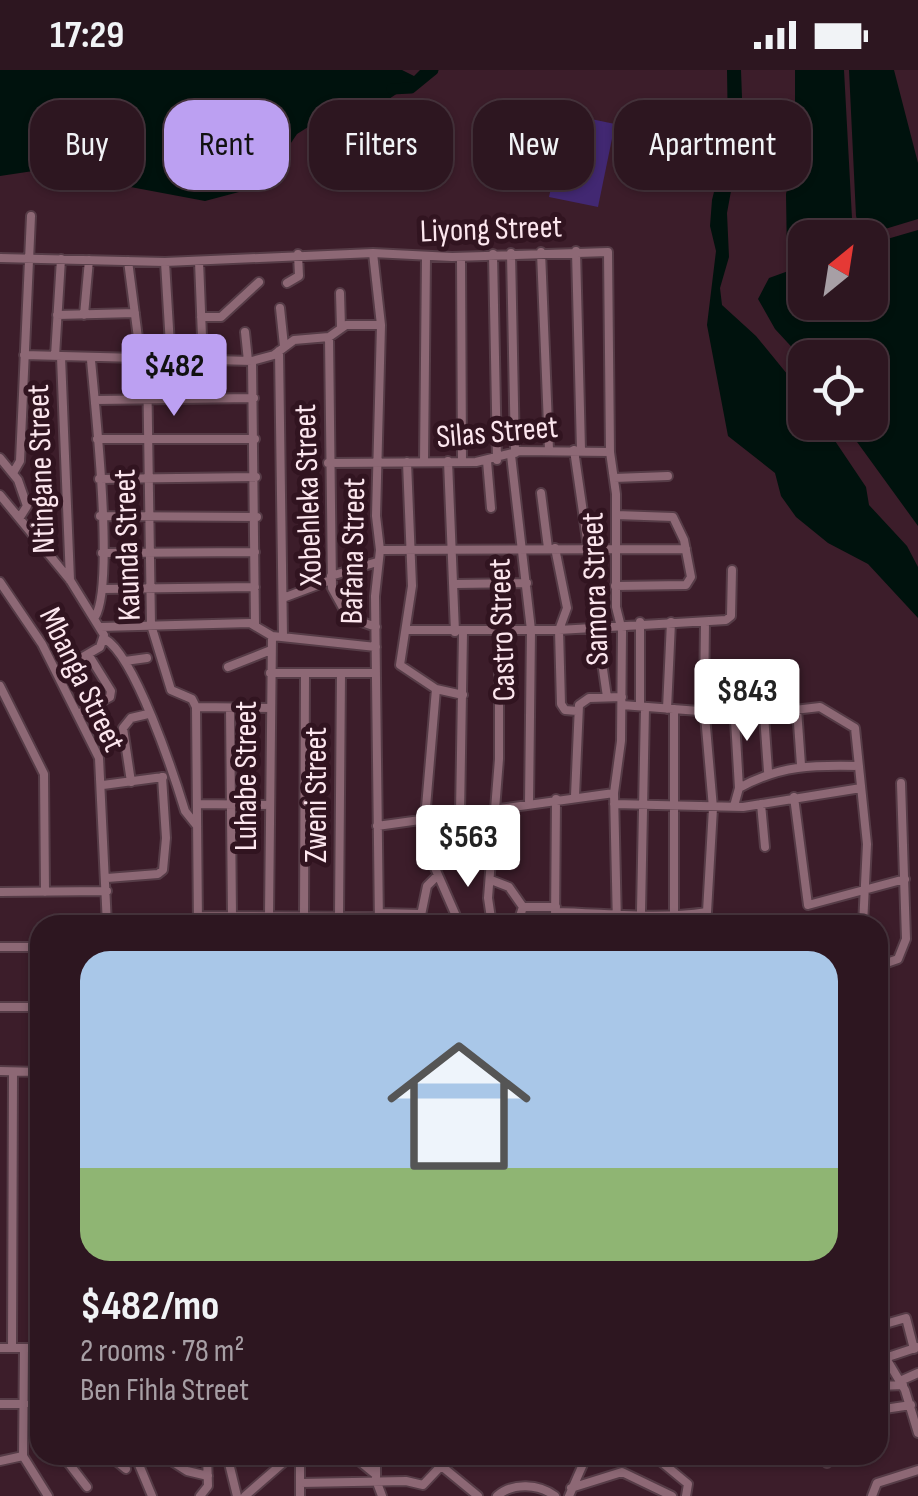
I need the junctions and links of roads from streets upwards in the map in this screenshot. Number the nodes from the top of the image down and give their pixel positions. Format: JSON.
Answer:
{"nodes":[{"id":1,"x":31,"y":216,"type":"dead end"},
{"id":2,"x":576,"y":251,"type":"junction"},
{"id":3,"x":541,"y":252,"type":"junction"},
{"id":4,"x":608,"y":252,"type":"joint"},
{"id":5,"x":374,"y":253,"type":"junction"},
{"id":6,"x":511,"y":253,"type":"junction"},
{"id":7,"x":298,"y":254,"type":"junction"},
{"id":8,"x":493,"y":254,"type":"junction"},
{"id":9,"x":426,"y":257,"type":"junction"},
{"id":10,"x":461,"y":257,"type":"junction"},
{"id":11,"x":0,"y":258,"type":"edge"},
{"id":12,"x":30,"y":259,"type":"junction"},
{"id":13,"x":60,"y":259,"type":"junction"},
{"id":14,"x":89,"y":260,"type":"junction"},
{"id":15,"x":128,"y":261,"type":"junction"},
{"id":16,"x":199,"y":261,"type":"junction"},
{"id":17,"x":165,"y":262,"type":"junction"},
{"id":18,"x":259,"y":282,"type":"dead end"},
{"id":19,"x":287,"y":283,"type":"dead end"},
{"id":20,"x":340,"y":293,"type":"dead end"},
{"id":21,"x":280,"y":308,"type":"dead end"},
{"id":22,"x":135,"y":313,"type":"junction"},
{"id":23,"x":57,"y":315,"type":"junction"},
{"id":24,"x":84,"y":315,"type":"junction"},
{"id":25,"x":201,"y":317,"type":"junction"},
{"id":26,"x":381,"y":325,"type":"junction"},
{"id":27,"x":340,"y":328,"type":"junction"},
{"id":28,"x":245,"y":332,"type":"dead end"},
{"id":29,"x":329,"y":337,"type":"junction"},
{"id":30,"x":281,"y":349,"type":"junction"},
{"id":31,"x":24,"y":356,"type":"junction"},
{"id":32,"x":58,"y":356,"type":"junction"},
{"id":33,"x":92,"y":360,"type":"junction"},
{"id":34,"x":144,"y":361,"type":"junction"},
{"id":35,"x":250,"y":361,"type":"junction"},
{"id":36,"x":171,"y":362,"type":"junction"},
{"id":37,"x":203,"y":362,"type":"junction"},
{"id":38,"x":254,"y":398,"type":"junction"},
{"id":39,"x":94,"y":400,"type":"junction"},
{"id":40,"x":148,"y":400,"type":"junction"},
{"id":41,"x":255,"y":438,"type":"junction"},
{"id":42,"x":97,"y":439,"type":"junction"},
{"id":43,"x":148,"y":440,"type":"junction"},
{"id":44,"x":549,"y":450,"type":"junction"},
{"id":45,"x":578,"y":450,"type":"junction"},
{"id":46,"x":610,"y":452,"type":"junction"},
{"id":47,"x":513,"y":454,"type":"junction"},
{"id":48,"x":0,"y":458,"type":"edge"},
{"id":49,"x":379,"y":459,"type":"junction"},
{"id":50,"x":492,"y":461,"type":"junction"},
{"id":51,"x":407,"y":462,"type":"junction"},
{"id":52,"x":424,"y":462,"type":"junction"},
{"id":53,"x":448,"y":462,"type":"junction"},
{"id":54,"x":462,"y":462,"type":"junction"},
{"id":55,"x":328,"y":463,"type":"junction"},
{"id":56,"x":13,"y":473,"type":"junction"},
{"id":57,"x":668,"y":476,"type":"dead end"},
{"id":58,"x":256,"y":477,"type":"junction"},
{"id":59,"x":149,"y":478,"type":"junction"},
{"id":60,"x":614,"y":478,"type":"junction"},
{"id":61,"x":99,"y":479,"type":"junction"},
{"id":62,"x":541,"y":493,"type":"dead end"},
{"id":63,"x":0,"y":495,"type":"edge"},
{"id":64,"x":491,"y":508,"type":"dead end"},
{"id":65,"x":616,"y":515,"type":"junction"},
{"id":66,"x":100,"y":516,"type":"junction"},
{"id":67,"x":149,"y":516,"type":"junction"},
{"id":68,"x":20,"y":517,"type":"junction"},
{"id":69,"x":257,"y":517,"type":"junction"},
{"id":70,"x":588,"y":547,"type":"junction"},
{"id":71,"x":453,"y":548,"type":"junction"},
{"id":72,"x":523,"y":548,"type":"junction"},
{"id":73,"x":552,"y":548,"type":"junction"},
{"id":74,"x":616,"y":548,"type":"junction"},
{"id":75,"x":411,"y":549,"type":"junction"},
{"id":76,"x":686,"y":549,"type":"junction"},
{"id":77,"x":380,"y":550,"type":"junction"},
{"id":78,"x":255,"y":552,"type":"junction"},
{"id":79,"x":102,"y":553,"type":"junction"},
{"id":80,"x":148,"y":553,"type":"junction"},
{"id":81,"x":377,"y":562,"type":"junction"},
{"id":82,"x":732,"y":570,"type":"dead end"},
{"id":83,"x":331,"y":578,"type":"junction"},
{"id":84,"x":70,"y":580,"type":"junction"},
{"id":85,"x":0,"y":582,"type":"edge"},
{"id":86,"x":527,"y":583,"type":"junction"},
{"id":87,"x":455,"y":584,"type":"junction"},
{"id":88,"x":615,"y":586,"type":"junction"},
{"id":89,"x":254,"y":587,"type":"junction"},
{"id":90,"x":150,"y":588,"type":"junction"},
{"id":91,"x":103,"y":589,"type":"junction"},
{"id":92,"x":283,"y":598,"type":"junction"},
{"id":93,"x":96,"y":617,"type":"junction"},
{"id":94,"x":640,"y":622,"type":"junction"},
{"id":95,"x":670,"y":622,"type":"junction"},
{"id":96,"x":706,"y":622,"type":"junction"},
{"id":97,"x":620,"y":623,"type":"junction"},
{"id":98,"x":255,"y":624,"type":"junction"},
{"id":99,"x":150,"y":625,"type":"junction"},
{"id":100,"x":100,"y":627,"type":"junction"},
{"id":101,"x":376,"y":627,"type":"junction"},
{"id":102,"x":597,"y":628,"type":"junction"},
{"id":103,"x":407,"y":630,"type":"junction"},
{"id":104,"x":531,"y":630,"type":"junction"},
{"id":105,"x":560,"y":630,"type":"junction"},
{"id":106,"x":499,"y":631,"type":"junction"},
{"id":107,"x":459,"y":632,"type":"junction"},
{"id":108,"x":272,"y":636,"type":"junction"},
{"id":109,"x":284,"y":637,"type":"junction"},
{"id":110,"x":105,"y":639,"type":"junction"},
{"id":111,"x":376,"y":647,"type":"junction"},
{"id":112,"x":271,"y":650,"type":"junction"},
{"id":113,"x":88,"y":654,"type":"junction"},
{"id":114,"x":147,"y":658,"type":"dead end"},
{"id":115,"x":125,"y":661,"type":"junction"},
{"id":116,"x":376,"y":661,"type":"junction"},
{"id":117,"x":400,"y":662,"type":"junction"},
{"id":118,"x":704,"y":666,"type":"junction"},
{"id":119,"x":228,"y":667,"type":"dead end"},
{"id":120,"x":732,"y":669,"type":"junction"},
{"id":121,"x":57,"y":672,"type":"junction"},
{"id":122,"x":341,"y":673,"type":"junction"},
{"id":123,"x":376,"y":673,"type":"junction"},
{"id":124,"x":763,"y":673,"type":"dead end"},
{"id":125,"x":270,"y":674,"type":"junction"},
{"id":126,"x":305,"y":674,"type":"junction"},
{"id":127,"x":0,"y":686,"type":"edge"},
{"id":128,"x":436,"y":689,"type":"junction"},
{"id":129,"x":463,"y":695,"type":"junction"},
{"id":130,"x":607,"y":697,"type":"junction"},
{"id":131,"x":622,"y":701,"type":"junction"},
{"id":132,"x":735,"y":704,"type":"junction"},
{"id":133,"x":642,"y":706,"type":"junction"},
{"id":134,"x":196,"y":707,"type":"junction"},
{"id":135,"x":230,"y":708,"type":"junction"},
{"id":136,"x":270,"y":708,"type":"junction"},
{"id":137,"x":670,"y":709,"type":"junction"},
{"id":138,"x":797,"y":709,"type":"junction"},
{"id":139,"x":706,"y":710,"type":"junction"},
{"id":140,"x":576,"y":711,"type":"junction"},
{"id":141,"x":78,"y":714,"type":"junction"},
{"id":142,"x":148,"y":714,"type":"junction"},
{"id":143,"x":764,"y":714,"type":"junction"},
{"id":144,"x":736,"y":717,"type":"junction"},
{"id":145,"x":800,"y":765,"type":"junction"},
{"id":146,"x":859,"y":766,"type":"junction"},
{"id":147,"x":768,"y":772,"type":"junction"},
{"id":148,"x":162,"y":777,"type":"junction"},
{"id":149,"x":176,"y":779,"type":"junction"},
{"id":150,"x":131,"y":782,"type":"junction"},
{"id":151,"x":197,"y":782,"type":"junction"},
{"id":152,"x":901,"y":783,"type":"dead end"},
{"id":153,"x":102,"y":784,"type":"junction"},
{"id":154,"x":739,"y":788,"type":"junction"},
{"id":155,"x":861,"y":788,"type":"junction"},
{"id":156,"x":614,"y":793,"type":"junction"},
{"id":157,"x":575,"y":796,"type":"junction"},
{"id":158,"x":794,"y":797,"type":"junction"},
{"id":159,"x":556,"y":799,"type":"junction"},
{"id":160,"x":712,"y":803,"type":"junction"},
{"id":161,"x":197,"y":804,"type":"junction"},
{"id":162,"x":232,"y":804,"type":"junction"},
{"id":163,"x":529,"y":804,"type":"junction"},
{"id":164,"x":614,"y":804,"type":"junction"},
{"id":165,"x":674,"y":804,"type":"junction"},
{"id":166,"x":761,"y":804,"type":"junction"},
{"id":167,"x":269,"y":805,"type":"junction"},
{"id":168,"x":644,"y":805,"type":"junction"},
{"id":169,"x":734,"y":806,"type":"junction"},
{"id":170,"x":495,"y":808,"type":"junction"},
{"id":171,"x":460,"y":814,"type":"junction"},
{"id":172,"x":424,"y":819,"type":"junction"},
{"id":173,"x":197,"y":826,"type":"junction"},
{"id":174,"x":377,"y":826,"type":"junction"},
{"id":175,"x":765,"y":846,"type":"dead end"},
{"id":176,"x":494,"y":848,"type":"junction"},
{"id":177,"x":431,"y":853,"type":"junction"},
{"id":178,"x":438,"y":875,"type":"junction"},
{"id":179,"x":106,"y":878,"type":"junction"},
{"id":180,"x":905,"y":879,"type":"junction"},
{"id":181,"x":491,"y":880,"type":"junction"},
{"id":182,"x":107,"y":891,"type":"junction"},
{"id":183,"x":0,"y":892,"type":"edge"},
{"id":184,"x":45,"y":892,"type":"junction"},
{"id":185,"x":865,"y":892,"type":"junction"},
{"id":186,"x":524,"y":907,"type":"junction"},
{"id":187,"x":555,"y":910,"type":"junction"},
{"id":188,"x":641,"y":912,"type":"junction"},
{"id":189,"x":614,"y":913,"type":"junction"},
{"id":190,"x":421,"y":914,"type":"joint"},
{"id":191,"x":107,"y":915,"type":"edge"},
{"id":192,"x":198,"y":915,"type":"edge"},
{"id":193,"x":232,"y":915,"type":"edge"},
{"id":194,"x":269,"y":915,"type":"edge"},
{"id":195,"x":306,"y":915,"type":"edge"},
{"id":196,"x":342,"y":915,"type":"edge"},
{"id":197,"x":379,"y":915,"type":"edge"},
{"id":198,"x":413,"y":915,"type":"edge"},
{"id":199,"x":456,"y":915,"type":"edge"},
{"id":200,"x":490,"y":915,"type":"edge"},
{"id":201,"x":521,"y":915,"type":"edge"},
{"id":202,"x":555,"y":915,"type":"edge"},
{"id":203,"x":648,"y":915,"type":"edge"},
{"id":204,"x":674,"y":915,"type":"edge"},
{"id":205,"x":687,"y":915,"type":"edge"},
{"id":206,"x":864,"y":915,"type":"edge"},
{"id":207,"x":0,"y":948,"type":"edge"},
{"id":208,"x":30,"y":948,"type":"edge"},
{"id":209,"x":888,"y":963,"type":"edge"},
{"id":210,"x":0,"y":1007,"type":"edge"},
{"id":211,"x":30,"y":1008,"type":"edge"},
{"id":212,"x":0,"y":1072,"type":"edge"},
{"id":213,"x":13,"y":1072,"type":"junction"},
{"id":214,"x":30,"y":1072,"type":"edge"},
{"id":215,"x":0,"y":1292,"type":"edge"},
{"id":216,"x":12,"y":1292,"type":"junction"},
{"id":217,"x":888,"y":1323,"type":"edge"},
{"id":218,"x":0,"y":1348,"type":"edge"},
{"id":219,"x":12,"y":1348,"type":"junction"},
{"id":220,"x":24,"y":1348,"type":"junction"},
{"id":221,"x":30,"y":1348,"type":"edge"},
{"id":222,"x":916,"y":1348,"type":"edge"},
{"id":223,"x":888,"y":1352,"type":"edge"},
{"id":224,"x":888,"y":1363,"type":"edge"},
{"id":225,"x":918,"y":1374,"type":"edge"},
{"id":226,"x":902,"y":1383,"type":"junction"},
{"id":227,"x":888,"y":1385,"type":"edge"},
{"id":228,"x":913,"y":1403,"type":"edge"},
{"id":229,"x":0,"y":1404,"type":"edge"},
{"id":230,"x":24,"y":1404,"type":"junction"},
{"id":231,"x":888,"y":1408,"type":"edge"},
{"id":232,"x":918,"y":1433,"type":"edge"},
{"id":233,"x":23,"y":1456,"type":"junction"},
{"id":234,"x":0,"y":1462,"type":"edge"},
{"id":235,"x":70,"y":1465,"type":"edge"},
{"id":236,"x":122,"y":1465,"type":"edge"},
{"id":237,"x":140,"y":1465,"type":"edge"},
{"id":238,"x":178,"y":1465,"type":"edge"},
{"id":239,"x":207,"y":1465,"type":"edge"},
{"id":240,"x":229,"y":1465,"type":"edge"},
{"id":241,"x":282,"y":1465,"type":"edge"},
{"id":242,"x":300,"y":1465,"type":"edge"},
{"id":243,"x":362,"y":1465,"type":"edge"},
{"id":244,"x":376,"y":1465,"type":"edge"},
{"id":245,"x":582,"y":1465,"type":"edge"},
{"id":246,"x":665,"y":1465,"type":"edge"},
{"id":247,"x":440,"y":1467,"type":"joint"},
{"id":248,"x":126,"y":1468,"type":"dead end"},
{"id":249,"x":918,"y":1470,"type":"edge"},
{"id":250,"x":208,"y":1476,"type":"junction"},
{"id":251,"x":376,"y":1480,"type":"junction"},
{"id":252,"x":264,"y":1482,"type":"junction"},
{"id":253,"x":300,"y":1484,"type":"junction"},
{"id":254,"x":87,"y":1487,"type":"dead end"},
{"id":255,"x":570,"y":1492,"type":"edge"},
{"id":256,"x":203,"y":1494,"type":"edge"},
{"id":257,"x":48,"y":1496,"type":"edge"},
{"id":258,"x":152,"y":1496,"type":"edge"},
{"id":259,"x":237,"y":1496,"type":"edge"},
{"id":260,"x":245,"y":1496,"type":"edge"},
{"id":261,"x":265,"y":1496,"type":"edge"},
{"id":262,"x":300,"y":1496,"type":"edge"},
{"id":263,"x":382,"y":1496,"type":"edge"},
{"id":264,"x":478,"y":1496,"type":"edge"},
{"id":265,"x":497,"y":1496,"type":"edge"},
{"id":266,"x":554,"y":1496,"type":"edge"},
{"id":267,"x":672,"y":1496,"type":"edge"},
{"id":268,"x":686,"y":1496,"type":"edge"},
{"id":269,"x":872,"y":1496,"type":"edge"}],
"edges":[{"from":1,"to":12,"type":"street"},
{"from":2,"to":3,"type":"street","name":"Liyong Street"},
{"from":2,"to":4,"type":"street","name":"Liyong Street"},
{"from":2,"to":45,"type":"street"},
{"from":3,"to":6,"type":"street","name":"Liyong Street"},
{"from":3,"to":44,"type":"street"},
{"from":4,"to":46,"type":"street","name":"Samora Street"},
{"from":5,"to":7,"type":"street"},
{"from":5,"to":9,"type":"street","name":"Liyong Street"},
{"from":5,"to":26,"type":"street","name":"Bafana Street"},
{"from":6,"to":8,"type":"street","name":"Liyong Street"},
{"from":6,"to":47,"type":"street","name":"Castro Street"},
{"from":7,"to":16,"type":"street"},
{"from":7,"to":19,"type":"street"},
{"from":8,"to":10,"type":"street","name":"Liyong Street"},
{"from":8,"to":50,"type":"street"},
{"from":9,"to":10,"type":"street","name":"Liyong Street"},
{"from":9,"to":52,"type":"street"},
{"from":10,"to":54,"type":"street"},
{"from":11,"to":12,"type":"street"},
{"from":12,"to":13,"type":"street"},
{"from":12,"to":31,"type":"street"},
{"from":13,"to":14,"type":"street"},
{"from":13,"to":23,"type":"street","name":"Ntingane Street"},
{"from":14,"to":15,"type":"street"},
{"from":14,"to":24,"type":"street"},
{"from":15,"to":17,"type":"street"},
{"from":15,"to":22,"type":"street","name":"Kaunda Street"},
{"from":16,"to":17,"type":"street"},
{"from":16,"to":25,"type":"street"},
{"from":17,"to":36,"type":"street"},
{"from":18,"to":25,"type":"street"},
{"from":20,"to":27,"type":"street"},
{"from":21,"to":30,"type":"street"},
{"from":22,"to":24,"type":"street"},
{"from":22,"to":34,"type":"street","name":"Kaunda Street"},
{"from":23,"to":24,"type":"street"},
{"from":23,"to":32,"type":"street","name":"Ntingane Street"},
{"from":25,"to":37,"type":"street"},
{"from":26,"to":27,"type":"street"},
{"from":26,"to":49,"type":"street","name":"Bafana Street"},
{"from":27,"to":29,"type":"street"},
{"from":28,"to":35,"type":"street"},
{"from":29,"to":30,"type":"street"},
{"from":29,"to":55,"type":"street","name":"Xobehleka Street"},
{"from":30,"to":35,"type":"street"},
{"from":30,"to":92,"type":"street"},
{"from":31,"to":32,"type":"street"},
{"from":31,"to":56,"type":"street"},
{"from":32,"to":33,"type":"street"},
{"from":32,"to":84,"type":"street","name":"Ntingane Street"},
{"from":33,"to":34,"type":"street"},
{"from":33,"to":39,"type":"street"},
{"from":34,"to":36,"type":"street"},
{"from":34,"to":40,"type":"street","name":"Kaunda Street"},
{"from":35,"to":37,"type":"street"},
{"from":35,"to":38,"type":"street"},
{"from":36,"to":37,"type":"street"},
{"from":38,"to":40,"type":"street"},
{"from":38,"to":41,"type":"street"},
{"from":39,"to":40,"type":"street"},
{"from":39,"to":42,"type":"street"},
{"from":40,"to":43,"type":"street","name":"Kaunda Street"},
{"from":41,"to":43,"type":"street"},
{"from":41,"to":58,"type":"street"},
{"from":42,"to":43,"type":"street"},
{"from":42,"to":61,"type":"street"},
{"from":43,"to":59,"type":"street","name":"Kaunda Street"},
{"from":44,"to":45,"type":"street","name":"Silas Street"},
{"from":44,"to":47,"type":"street","name":"Silas Street"},
{"from":45,"to":46,"type":"street","name":"Silas Street"},
{"from":45,"to":70,"type":"street"},
{"from":46,"to":60,"type":"street","name":"Samora Street"},
{"from":47,"to":50,"type":"street","name":"Silas Street"},
{"from":47,"to":72,"type":"street","name":"Castro Street"},
{"from":48,"to":56,"type":"street"},
{"from":49,"to":51,"type":"street","name":"Silas Street"},
{"from":49,"to":55,"type":"street","name":"Silas Street"},
{"from":49,"to":77,"type":"street","name":"Bafana Street"},
{"from":50,"to":54,"type":"street","name":"Silas Street"},
{"from":50,"to":64,"type":"street"},
{"from":51,"to":52,"type":"street","name":"Silas Street"},
{"from":51,"to":75,"type":"street"},
{"from":52,"to":53,"type":"street","name":"Silas Street"},
{"from":53,"to":54,"type":"street","name":"Silas Street"},
{"from":53,"to":71,"type":"street"},
{"from":55,"to":83,"type":"street","name":"Xobehleka Street"},
{"from":56,"to":68,"type":"street"},
{"from":57,"to":60,"type":"street"},
{"from":58,"to":59,"type":"street"},
{"from":58,"to":69,"type":"street"},
{"from":59,"to":61,"type":"street"},
{"from":59,"to":67,"type":"street","name":"Kaunda Street"},
{"from":60,"to":65,"type":"street","name":"Samora Street"},
{"from":61,"to":66,"type":"street"},
{"from":62,"to":73,"type":"street"},
{"from":63,"to":68,"type":"street"},
{"from":65,"to":74,"type":"street","name":"Samora Street"},
{"from":65,"to":76,"type":"street"},
{"from":66,"to":67,"type":"street"},
{"from":66,"to":79,"type":"street"},
{"from":67,"to":69,"type":"street"},
{"from":67,"to":80,"type":"street","name":"Kaunda Street"},
{"from":68,"to":84,"type":"street"},
{"from":69,"to":78,"type":"street"},
{"from":70,"to":73,"type":"street"},
{"from":70,"to":74,"type":"street"},
{"from":71,"to":72,"type":"street"},
{"from":71,"to":75,"type":"street"},
{"from":71,"to":87,"type":"street"},
{"from":72,"to":73,"type":"street"},
{"from":72,"to":86,"type":"street","name":"Castro Street"},
{"from":73,"to":105,"type":"street"},
{"from":74,"to":76,"type":"street"},
{"from":74,"to":88,"type":"street","name":"Samora Street"},
{"from":75,"to":77,"type":"street"},
{"from":75,"to":103,"type":"street"},
{"from":76,"to":88,"type":"street"},
{"from":77,"to":81,"type":"street","name":"Bafana Street"},
{"from":78,"to":80,"type":"street"},
{"from":78,"to":89,"type":"street"},
{"from":79,"to":80,"type":"street"},
{"from":79,"to":91,"type":"street"},
{"from":80,"to":90,"type":"street","name":"Kaunda Street"},
{"from":81,"to":83,"type":"street"},
{"from":81,"to":101,"type":"street","name":"Bafana Street"},
{"from":82,"to":96,"type":"street"},
{"from":83,"to":92,"type":"street"},
{"from":83,"to":101,"type":"street","name":"Xobehleka Street"},
{"from":84,"to":93,"type":"street"},
{"from":85,"to":121,"type":"street","name":"Mbanga Street"},
{"from":86,"to":87,"type":"street"},
{"from":86,"to":104,"type":"street","name":"Castro Street"},
{"from":87,"to":107,"type":"street"},
{"from":88,"to":97,"type":"street","name":"Samora Street"},
{"from":89,"to":90,"type":"street"},
{"from":89,"to":98,"type":"street"},
{"from":90,"to":91,"type":"street"},
{"from":90,"to":99,"type":"street","name":"Kaunda Street"},
{"from":91,"to":93,"type":"street"},
{"from":92,"to":109,"type":"street"},
{"from":93,"to":100,"type":"street"},
{"from":94,"to":95,"type":"street"},
{"from":94,"to":97,"type":"street"},
{"from":94,"to":133,"type":"street"},
{"from":95,"to":96,"type":"street"},
{"from":95,"to":137,"type":"street"},
{"from":96,"to":118,"type":"street"},
{"from":97,"to":102,"type":"street"},
{"from":97,"to":131,"type":"street","name":"Samora Street"},
{"from":98,"to":99,"type":"street"},
{"from":98,"to":108,"type":"street"},
{"from":99,"to":100,"type":"street"},
{"from":99,"to":134,"type":"street","name":"Kaunda Street"},
{"from":100,"to":110,"type":"street"},
{"from":101,"to":111,"type":"street","name":"Bafana Street"},
{"from":102,"to":105,"type":"street"},
{"from":102,"to":130,"type":"street"},
{"from":103,"to":107,"type":"street"},
{"from":103,"to":117,"type":"street"},
{"from":104,"to":105,"type":"street"},
{"from":104,"to":106,"type":"street"},
{"from":104,"to":163,"type":"street","name":"Castro Street"},
{"from":105,"to":140,"type":"street"},
{"from":106,"to":107,"type":"street"},
{"from":106,"to":170,"type":"street"},
{"from":107,"to":129,"type":"street"},
{"from":108,"to":109,"type":"street"},
{"from":108,"to":112,"type":"street","name":"Luhabe Street"},
{"from":109,"to":111,"type":"street"},
{"from":110,"to":113,"type":"street"},
{"from":110,"to":115,"type":"street"},
{"from":111,"to":116,"type":"street","name":"Bafana Street"},
{"from":112,"to":119,"type":"street"},
{"from":112,"to":125,"type":"street","name":"Luhabe Street"},
{"from":113,"to":121,"type":"street"},
{"from":113,"to":141,"type":"street"},
{"from":114,"to":115,"type":"street"},
{"from":115,"to":142,"type":"street"},
{"from":116,"to":117,"type":"street"},
{"from":116,"to":123,"type":"street","name":"Bafana Street"},
{"from":117,"to":128,"type":"street"},
{"from":118,"to":120,"type":"street"},
{"from":118,"to":139,"type":"street"},
{"from":120,"to":124,"type":"street"},
{"from":120,"to":132,"type":"street"},
{"from":121,"to":141,"type":"street","name":"Mbanga Street"},
{"from":122,"to":123,"type":"street"},
{"from":122,"to":126,"type":"street"},
{"from":122,"to":196,"type":"street","name":"Zweni Street"},
{"from":123,"to":174,"type":"street","name":"Bafana Street"},
{"from":125,"to":126,"type":"street"},
{"from":125,"to":136,"type":"street","name":"Luhabe Street"},
{"from":126,"to":195,"type":"street"},
{"from":127,"to":184,"type":"street"},
{"from":128,"to":129,"type":"street"},
{"from":128,"to":172,"type":"street"},
{"from":129,"to":171,"type":"street"},
{"from":130,"to":131,"type":"street"},
{"from":130,"to":140,"type":"street"},
{"from":131,"to":133,"type":"street"},
{"from":131,"to":156,"type":"street","name":"Samora Street"},
{"from":132,"to":139,"type":"street"},
{"from":132,"to":144,"type":"street"},
{"from":133,"to":137,"type":"street"},
{"from":133,"to":168,"type":"street"},
{"from":134,"to":135,"type":"street"},
{"from":134,"to":151,"type":"street"},
{"from":135,"to":136,"type":"street"},
{"from":135,"to":162,"type":"street"},
{"from":136,"to":167,"type":"street","name":"Luhabe Street"},
{"from":137,"to":139,"type":"street"},
{"from":137,"to":165,"type":"street"},
{"from":138,"to":143,"type":"street"},
{"from":138,"to":145,"type":"street"},
{"from":138,"to":146,"type":"street"},
{"from":139,"to":160,"type":"street"},
{"from":140,"to":157,"type":"street"},
{"from":141,"to":153,"type":"street","name":"Mbanga Street"},
{"from":142,"to":149,"type":"street"},
{"from":142,"to":150,"type":"street"},
{"from":143,"to":144,"type":"street"},
{"from":143,"to":147,"type":"street"},
{"from":144,"to":154,"type":"street"},
{"from":145,"to":146,"type":"street"},
{"from":145,"to":147,"type":"street"},
{"from":146,"to":155,"type":"street"},
{"from":147,"to":154,"type":"street"},
{"from":148,"to":149,"type":"street"},
{"from":148,"to":150,"type":"street"},
{"from":148,"to":179,"type":"street"},
{"from":149,"to":151,"type":"street"},
{"from":149,"to":173,"type":"street"},
{"from":150,"to":153,"type":"street"},
{"from":151,"to":161,"type":"street"},
{"from":152,"to":180,"type":"street"},
{"from":153,"to":179,"type":"street","name":"Mbanga Street"},
{"from":154,"to":169,"type":"street"},
{"from":155,"to":158,"type":"street"},
{"from":155,"to":185,"type":"street"},
{"from":156,"to":157,"type":"street"},
{"from":156,"to":164,"type":"street","name":"Samora Street"},
{"from":157,"to":159,"type":"street"},
{"from":158,"to":166,"type":"street"},
{"from":158,"to":185,"type":"street"},
{"from":159,"to":163,"type":"street"},
{"from":159,"to":187,"type":"street"},
{"from":160,"to":165,"type":"street"},
{"from":160,"to":169,"type":"street"},
{"from":160,"to":205,"type":"street"},
{"from":161,"to":162,"type":"street"},
{"from":161,"to":173,"type":"street"},
{"from":162,"to":167,"type":"street"},
{"from":162,"to":193,"type":"street"},
{"from":163,"to":170,"type":"street"},
{"from":164,"to":168,"type":"street"},
{"from":164,"to":189,"type":"street","name":"Samora Street"},
{"from":165,"to":168,"type":"street"},
{"from":165,"to":204,"type":"street"},
{"from":166,"to":169,"type":"street"},
{"from":166,"to":175,"type":"street"},
{"from":167,"to":194,"type":"street","name":"Luhabe Street"},
{"from":168,"to":188,"type":"street"},
{"from":170,"to":171,"type":"street"},
{"from":170,"to":176,"type":"street"},
{"from":171,"to":172,"type":"street"},
{"from":172,"to":174,"type":"street"},
{"from":172,"to":177,"type":"street"},
{"from":173,"to":192,"type":"street"},
{"from":174,"to":197,"type":"street","name":"Bafana Street"},
{"from":176,"to":177,"type":"street"},
{"from":176,"to":181,"type":"street"},
{"from":177,"to":178,"type":"street"},
{"from":178,"to":190,"type":"street"},
{"from":178,"to":199,"type":"street"},
{"from":179,"to":182,"type":"street","name":"Mbanga Street"},
{"from":180,"to":185,"type":"street"},
{"from":180,"to":209,"type":"street"},
{"from":181,"to":186,"type":"street"},
{"from":181,"to":200,"type":"street"},
{"from":182,"to":184,"type":"street"},
{"from":182,"to":191,"type":"street","name":"Mbanga Street"},
{"from":183,"to":184,"type":"street"},
{"from":185,"to":206,"type":"street"},
{"from":186,"to":187,"type":"street"},
{"from":186,"to":201,"type":"street"},
{"from":187,"to":189,"type":"street"},
{"from":187,"to":202,"type":"street"},
{"from":188,"to":189,"type":"street"},
{"from":188,"to":203,"type":"street"},
{"from":190,"to":198,"type":"street"},
{"from":207,"to":208,"type":"street"},
{"from":210,"to":211,"type":"street"},
{"from":212,"to":213,"type":"street"},
{"from":213,"to":214,"type":"street"},
{"from":213,"to":216,"type":"street"},
{"from":215,"to":216,"type":"street"},
{"from":216,"to":219,"type":"street"},
{"from":217,"to":222,"type":"street"},
{"from":218,"to":219,"type":"street"},
{"from":219,"to":220,"type":"street"},
{"from":220,"to":221,"type":"street"},
{"from":220,"to":230,"type":"street"},
{"from":222,"to":223,"type":"street"},
{"from":224,"to":226,"type":"street"},
{"from":225,"to":226,"type":"street"},
{"from":226,"to":227,"type":"street"},
{"from":226,"to":228,"type":"street"},
{"from":228,"to":231,"type":"street"},
{"from":228,"to":232,"type":"street"},
{"from":229,"to":230,"type":"street"},
{"from":230,"to":233,"type":"street"},
{"from":233,"to":234,"type":"street"},
{"from":233,"to":257,"type":"street"},
{"from":235,"to":254,"type":"street"},
{"from":236,"to":248,"type":"street"},
{"from":237,"to":258,"type":"street"},
{"from":238,"to":250,"type":"street"},
{"from":239,"to":250,"type":"street"},
{"from":240,"to":259,"type":"street"},
{"from":241,"to":252,"type":"street"},
{"from":242,"to":253,"type":"street"},
{"from":243,"to":251,"type":"street"},
{"from":244,"to":251,"type":"street"},
{"from":245,"to":255,"type":"street"},
{"from":246,"to":268,"type":"street"},
{"from":247,"to":251,"type":"street"},
{"from":247,"to":264,"type":"street"},
{"from":249,"to":269,"type":"street"},
{"from":250,"to":256,"type":"street"},
{"from":251,"to":253,"type":"street"},
{"from":251,"to":263,"type":"street"},
{"from":252,"to":260,"type":"street"},
{"from":252,"to":261,"type":"street"},
{"from":253,"to":262,"type":"street"},
{"from":255,"to":267,"type":"street"},
{"from":265,"to":266,"type":"street"}]}
